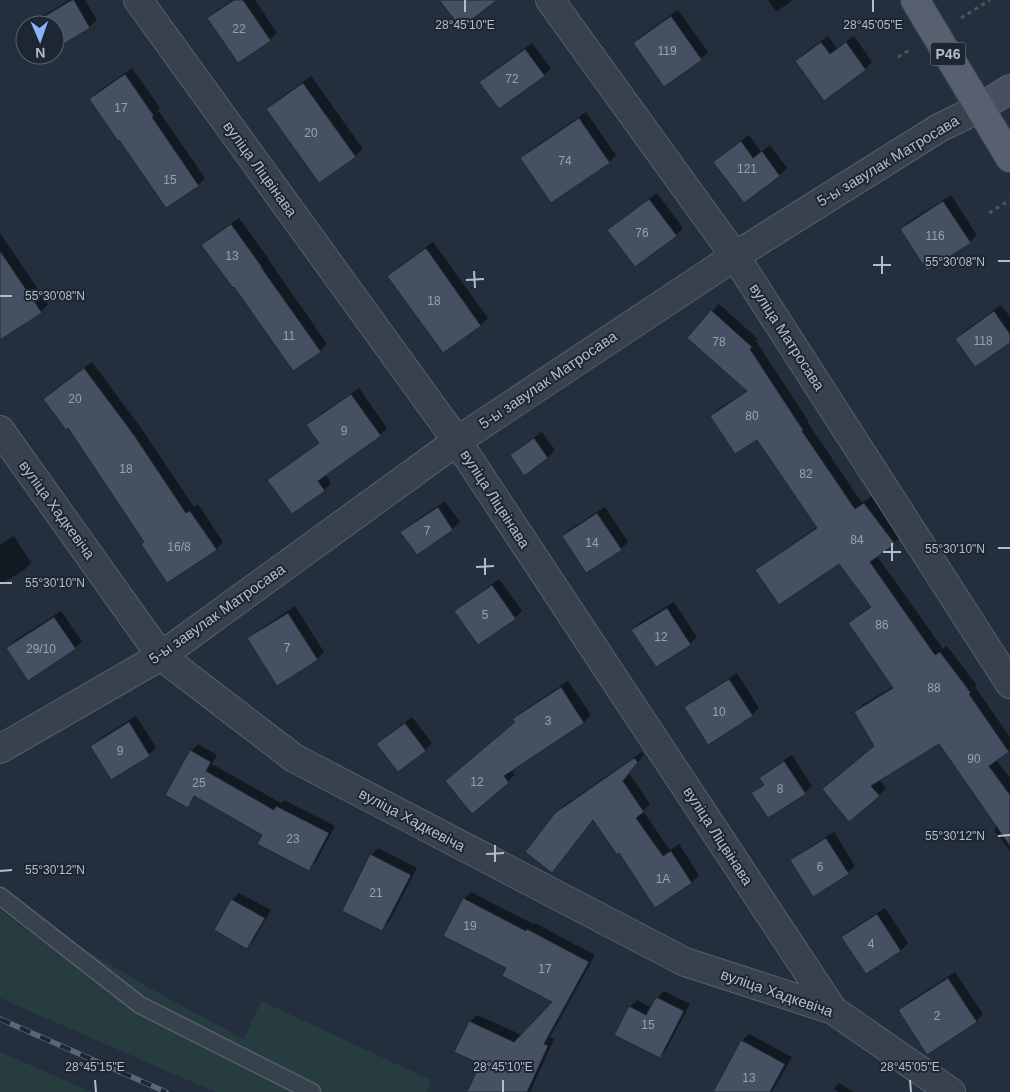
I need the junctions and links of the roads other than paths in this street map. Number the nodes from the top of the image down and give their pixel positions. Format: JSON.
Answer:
{"nodes":[{"id":1,"x":138,"y":0,"type":"edge"},
{"id":2,"x":550,"y":0,"type":"edge"},
{"id":3,"x":916,"y":0,"type":"edge"},
{"id":4,"x":1010,"y":88,"type":"edge"},
{"id":5,"x":980,"y":108,"type":"junction"},
{"id":6,"x":1010,"y":158,"type":"edge"},
{"id":7,"x":734,"y":256,"type":"junction"},
{"id":8,"x":0,"y":430,"type":"edge"},
{"id":9,"x":457,"y":441,"type":"junction"},
{"id":10,"x":161,"y":656,"type":"junction"},
{"id":11,"x":1010,"y":684,"type":"edge"},
{"id":12,"x":0,"y":749,"type":"edge"},
{"id":13,"x":0,"y":896,"type":"edge"},
{"id":14,"x":833,"y":1010,"type":"junction"},
{"id":15,"x":312,"y":1092,"type":"edge"},
{"id":16,"x":951,"y":1092,"type":"edge"}],
"edges":[{"from":1,"to":9,"type":"street","name":"вуліца Ліцвінава"},
{"from":2,"to":7,"type":"street","name":"вуліца Матросава"},
{"from":3,"to":5,"type":"main road","number":"Р46"},
{"from":4,"to":5,"type":"main road"},
{"from":5,"to":6,"type":"main road","number":"Р46"},
{"from":5,"to":7,"type":"street","name":"5-ы завулак Матросава"},
{"from":7,"to":9,"type":"street","name":"5-ы завулак Матросава"},
{"from":7,"to":11,"type":"street","name":"вуліца Матросава"},
{"from":8,"to":10,"type":"street","name":"вуліца Хадкевіча"},
{"from":9,"to":10,"type":"street","name":"5-ы завулак Матросава"},
{"from":9,"to":14,"type":"street","name":"вуліца Ліцвінава"},
{"from":10,"to":12,"type":"street","name":"5-ы завулак Матросава"},
{"from":10,"to":14,"type":"street","name":"вуліца Хадкевіча"},
{"from":13,"to":15,"type":"lane"},
{"from":14,"to":16,"type":"street","name":"вуліца Хадкевіча"}]}
